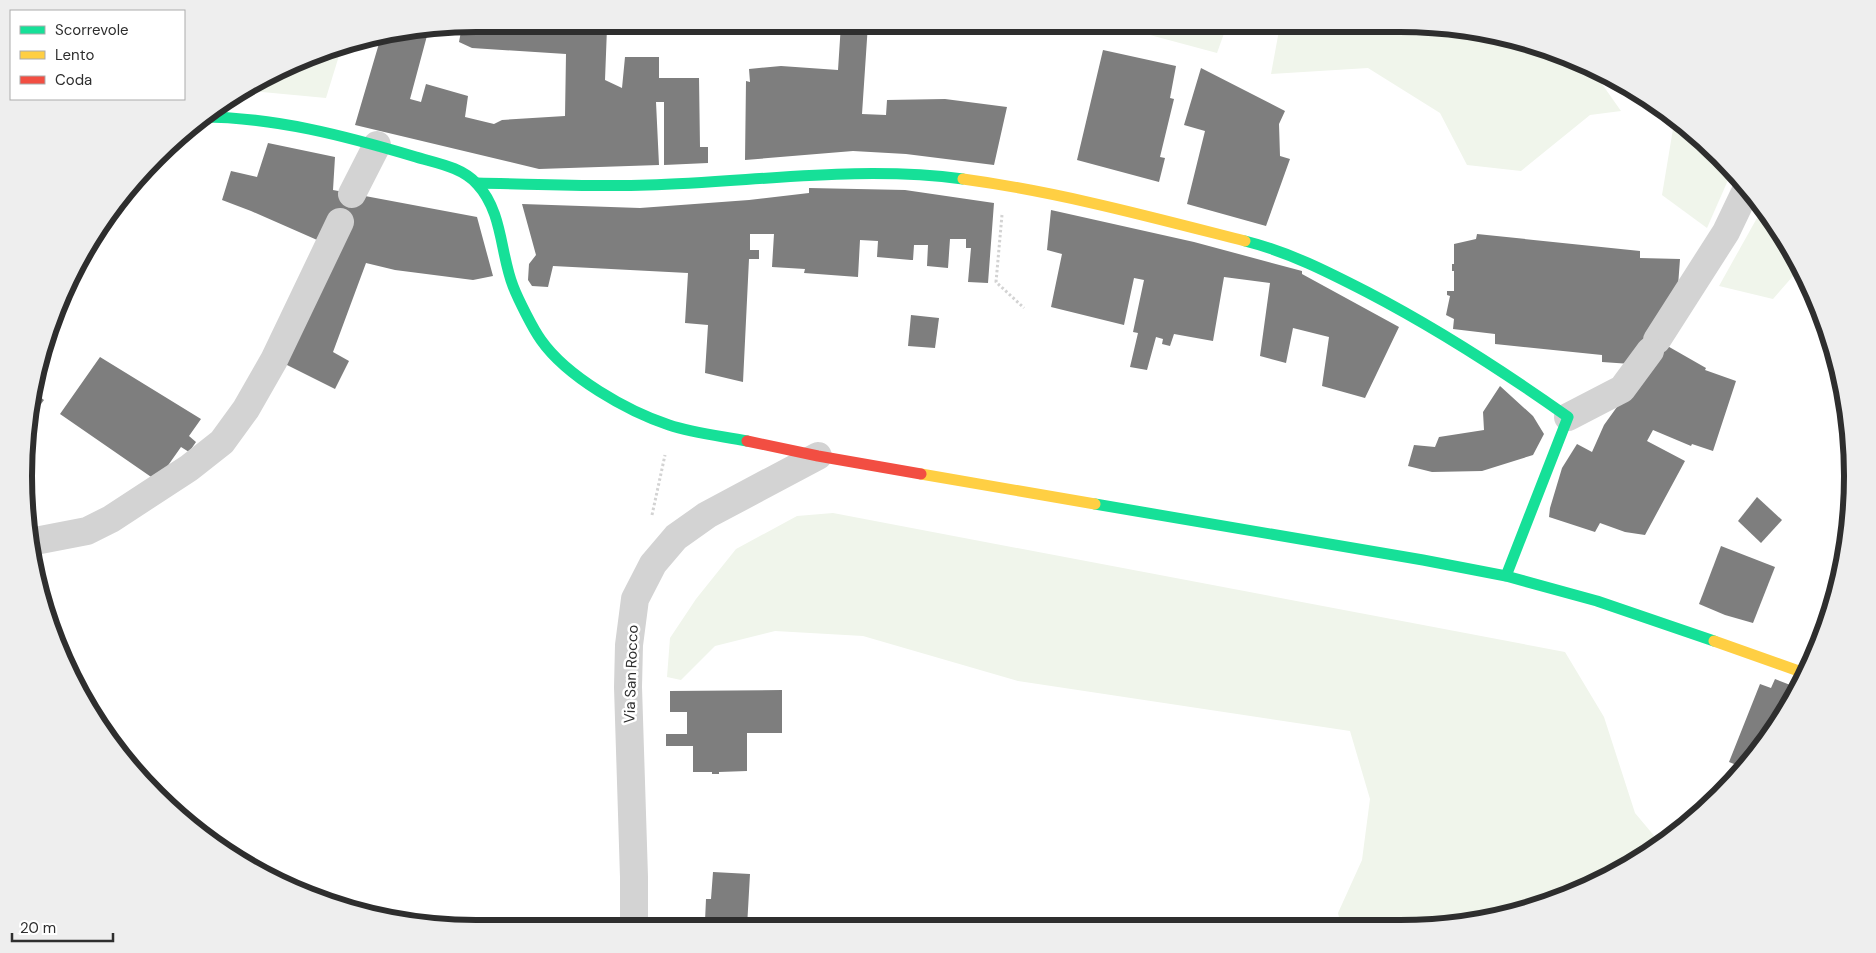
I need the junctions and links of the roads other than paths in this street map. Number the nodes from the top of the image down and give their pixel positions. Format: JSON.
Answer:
{"nodes":[{"id":1,"x":216,"y":117,"type":"edge"},
{"id":2,"x":377,"y":146,"type":"junction"},
{"id":3,"x":477,"y":183,"type":"junction"},
{"id":4,"x":352,"y":194,"type":"dead end"},
{"id":5,"x":1743,"y":196,"type":"edge"},
{"id":6,"x":340,"y":222,"type":"dead end"},
{"id":7,"x":1568,"y":418,"type":"junction"},
{"id":8,"x":818,"y":456,"type":"junction"},
{"id":9,"x":37,"y":541,"type":"edge"},
{"id":10,"x":1506,"y":576,"type":"junction"},
{"id":11,"x":1799,"y":671,"type":"edge"},
{"id":12,"x":634,"y":920,"type":"edge"}],
"edges":[{"from":1,"to":2,"type":"main road"},
{"from":2,"to":3,"type":"main road"},
{"from":2,"to":4,"type":"street"},
{"from":3,"to":7,"type":"main road"},
{"from":3,"to":8,"type":"main road"},
{"from":5,"to":7,"type":"street"},
{"from":6,"to":9,"type":"street"},
{"from":7,"to":10,"type":"main road"},
{"from":8,"to":10,"type":"main road"},
{"from":8,"to":12,"type":"street","name":"Via San Rocco"},
{"from":10,"to":11,"type":"main road"}]}
